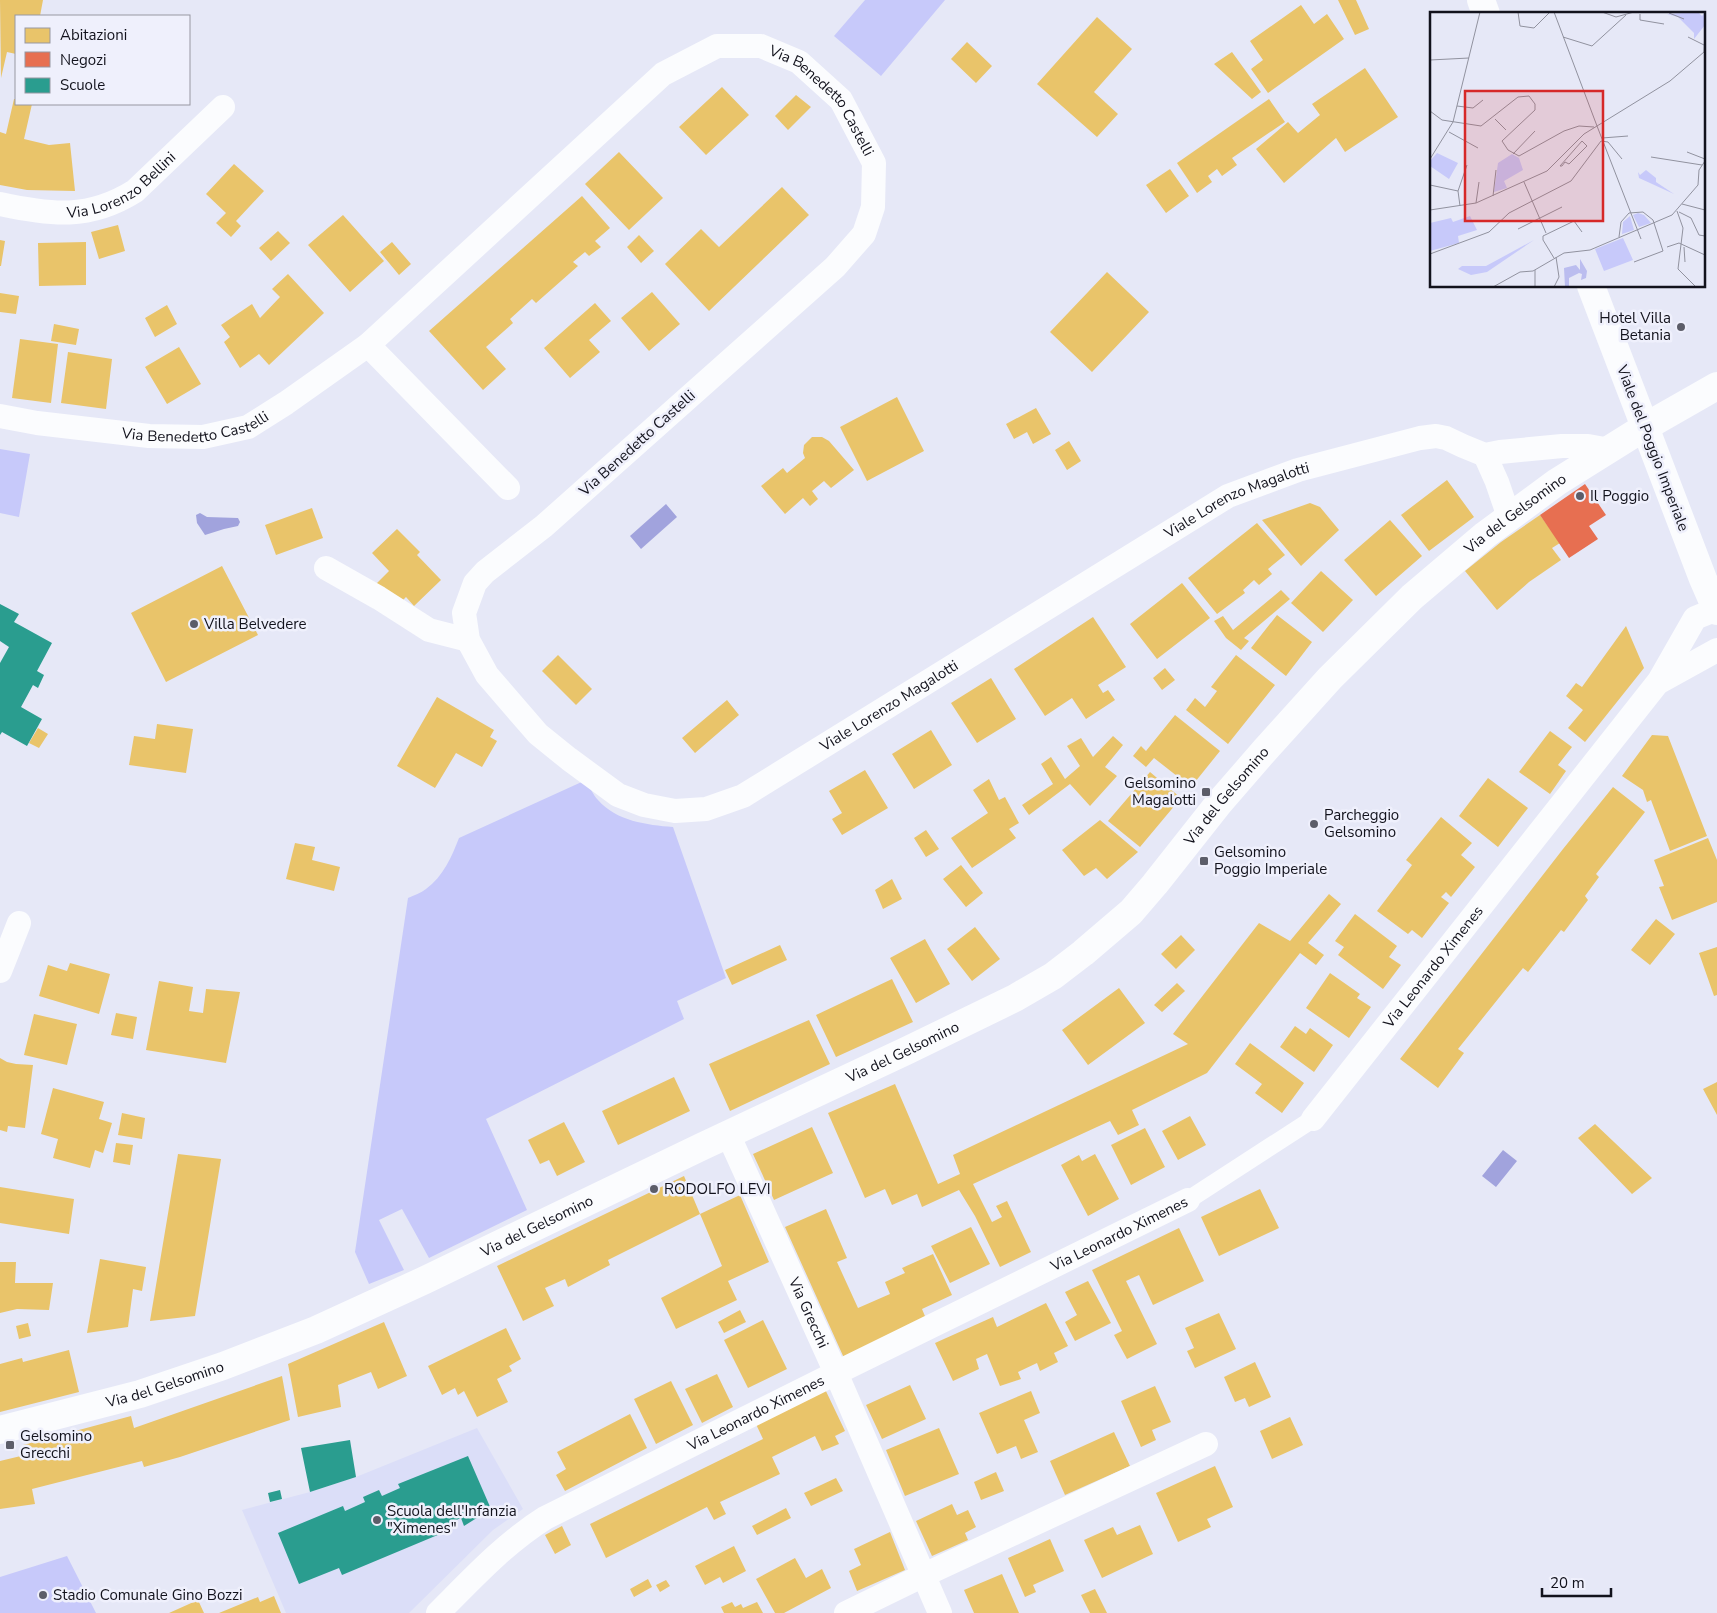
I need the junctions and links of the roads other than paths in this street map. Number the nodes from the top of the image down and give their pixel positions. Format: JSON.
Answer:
{"nodes":[{"id":1,"x":1481,"y":0,"type":"edge"},
{"id":2,"x":1485,"y":12,"type":"edge"},
{"id":3,"x":222,"y":107,"type":"dead end"},
{"id":4,"x":0,"y":204,"type":"edge"},
{"id":5,"x":1592,"y":288,"type":"edge"},
{"id":6,"x":368,"y":345,"type":"junction"},
{"id":7,"x":1717,"y":386,"type":"edge"},
{"id":8,"x":0,"y":416,"type":"edge"},
{"id":9,"x":1645,"y":427,"type":"junction"},
{"id":10,"x":1610,"y":450,"type":"junction"},
{"id":11,"x":1485,"y":455,"type":"junction"},
{"id":12,"x":508,"y":488,"type":"dead end"},
{"id":13,"x":1508,"y":517,"type":"junction"},
{"id":14,"x":544,"y":526,"type":"joint"},
{"id":15,"x":326,"y":568,"type":"dead end"},
{"id":16,"x":1717,"y":610,"type":"edge"},
{"id":17,"x":468,"y":640,"type":"junction"},
{"id":18,"x":1717,"y":650,"type":"edge"},
{"id":19,"x":1659,"y":682,"type":"junction"},
{"id":20,"x":18,"y":923,"type":"dead end"},
{"id":21,"x":0,"y":971,"type":"edge"},
{"id":22,"x":1313,"y":1120,"type":"joint"},
{"id":23,"x":728,"y":1134,"type":"junction"},
{"id":24,"x":1188,"y":1200,"type":"joint"},
{"id":25,"x":836,"y":1373,"type":"junction"},
{"id":26,"x":0,"y":1430,"type":"edge"},
{"id":27,"x":1206,"y":1444,"type":"dead end"},
{"id":28,"x":924,"y":1575,"type":"junction"},
{"id":29,"x":438,"y":1613,"type":"edge"},
{"id":30,"x":846,"y":1613,"type":"edge"},
{"id":31,"x":940,"y":1613,"type":"edge"}],
"edges":[{"from":1,"to":2,"type":"main road"},
{"from":3,"to":4,"type":"street","name":"Via Lorenzo Bellini"},
{"from":5,"to":9,"type":"main road","name":"Viale del Poggio Imperiale"},
{"from":6,"to":8,"type":"street","name":"Via Benedetto Castelli"},
{"from":6,"to":12,"type":"street"},
{"from":6,"to":14,"type":"street","name":"Via Benedetto Castelli"},
{"from":7,"to":9,"type":"main road","name":"Via del Gelsomino"},
{"from":9,"to":10,"type":"main road","name":"Via del Gelsomino"},
{"from":9,"to":16,"type":"main road","name":"Viale del Poggio Imperiale"},
{"from":10,"to":11,"type":"street"},
{"from":10,"to":13,"type":"main road","name":"Via del Gelsomino"},
{"from":11,"to":13,"type":"street"},
{"from":11,"to":17,"type":"street","name":"Viale Lorenzo Magalotti"},
{"from":13,"to":23,"type":"main road","name":"Via del Gelsomino"},
{"from":14,"to":17,"type":"street","name":"Viale Lorenzo Magalotti"},
{"from":15,"to":17,"type":"street"},
{"from":16,"to":19,"type":"street","name":"Via Leonardo Ximenes"},
{"from":18,"to":19,"type":"street","name":"Via Leonardo Ximenes"},
{"from":19,"to":22,"type":"street","name":"Via Leonardo Ximenes"},
{"from":20,"to":21,"type":"street"},
{"from":22,"to":24,"type":"street","name":"Via Leonardo Ximenes"},
{"from":23,"to":25,"type":"street","name":"Via Grecchi"},
{"from":23,"to":26,"type":"main road","name":"Via del Gelsomino"},
{"from":24,"to":25,"type":"street","name":"Via Leonardo Ximenes"},
{"from":25,"to":28,"type":"street","name":"Via Grecchi"},
{"from":25,"to":29,"type":"street","name":"Via Leonardo Ximenes"},
{"from":27,"to":28,"type":"street"},
{"from":28,"to":30,"type":"street"},
{"from":28,"to":31,"type":"street","name":"Via Grecchi"}]}
